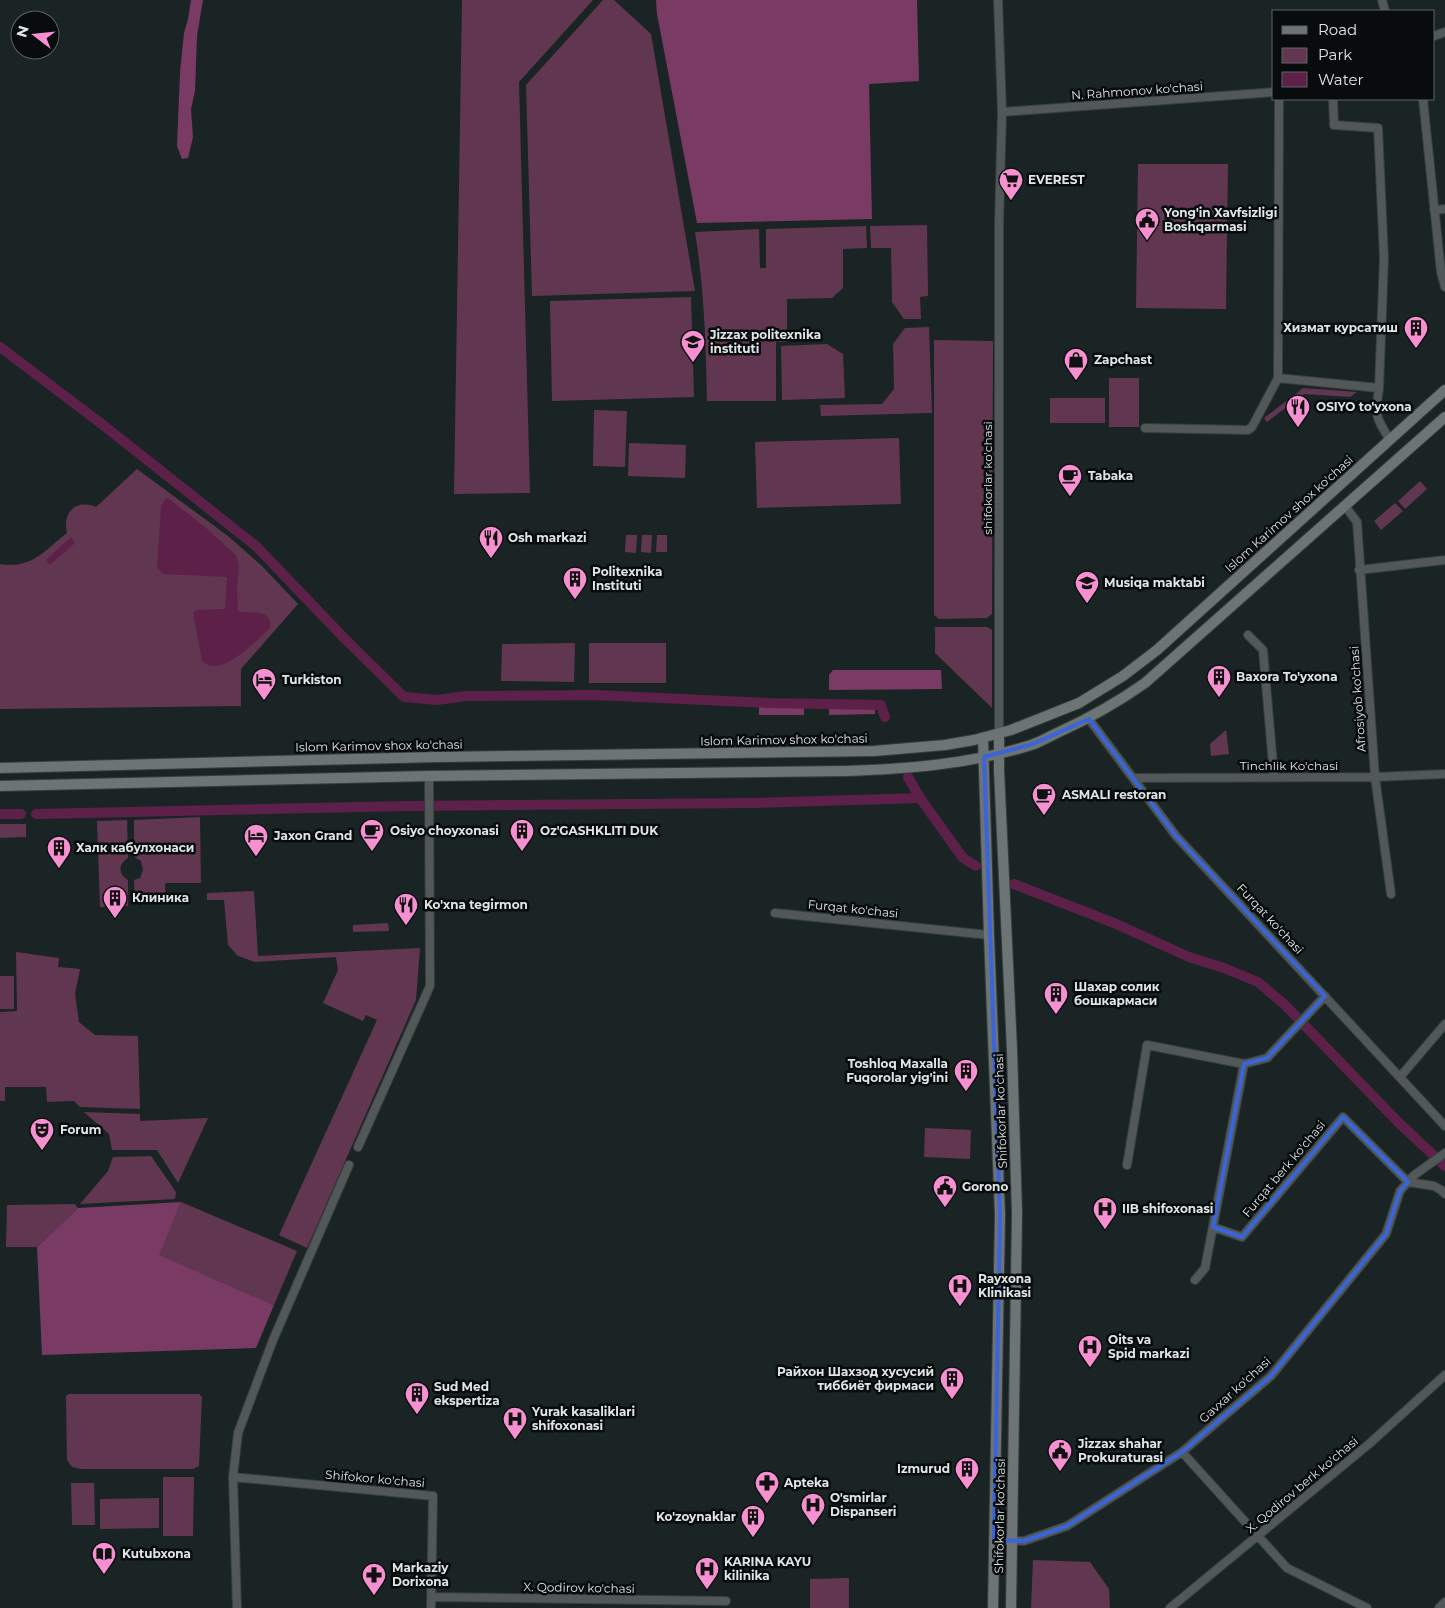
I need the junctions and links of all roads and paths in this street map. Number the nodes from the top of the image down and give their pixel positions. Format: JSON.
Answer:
{"nodes":[{"id":1,"x":998,"y":0,"type":"edge"},
{"id":2,"x":1272,"y":92,"type":"edge"},
{"id":3,"x":1279,"y":100,"type":"edge"},
{"id":4,"x":1332,"y":100,"type":"edge"},
{"id":5,"x":1424,"y":100,"type":"edge"},
{"id":6,"x":1002,"y":112,"type":"junction"},
{"id":7,"x":1445,"y":209,"type":"edge"},
{"id":8,"x":1434,"y":210,"type":"junction"},
{"id":9,"x":1445,"y":287,"type":"edge"},
{"id":10,"x":1278,"y":378,"type":"junction"},
{"id":11,"x":1379,"y":388,"type":"junction"},
{"id":12,"x":1445,"y":390,"type":"edge"},
{"id":13,"x":1445,"y":416,"type":"edge"},
{"id":14,"x":1145,"y":428,"type":"dead end"},
{"id":15,"x":1390,"y":440,"type":"junction"},
{"id":16,"x":1345,"y":506,"type":"junction"},
{"id":17,"x":1445,"y":560,"type":"edge"},
{"id":18,"x":1359,"y":570,"type":"junction"},
{"id":19,"x":1248,"y":635,"type":"dead end"},
{"id":20,"x":1089,"y":719,"type":"junction"},
{"id":21,"x":999,"y":734,"type":"junction"},
{"id":22,"x":984,"y":738,"type":"junction"},
{"id":23,"x":998,"y":754,"type":"junction"},
{"id":24,"x":984,"y":756,"type":"junction"},
{"id":25,"x":0,"y":768,"type":"edge"},
{"id":26,"x":1445,"y":774,"type":"edge"},
{"id":27,"x":429,"y":776,"type":"junction"},
{"id":28,"x":1274,"y":776,"type":"junction"},
{"id":29,"x":1374,"y":777,"type":"junction"},
{"id":30,"x":1133,"y":778,"type":"junction"},
{"id":31,"x":0,"y":786,"type":"edge"},
{"id":32,"x":1391,"y":894,"type":"dead end"},
{"id":33,"x":775,"y":913,"type":"dead end"},
{"id":34,"x":989,"y":935,"type":"junction"},
{"id":35,"x":1325,"y":996,"type":"junction"},
{"id":36,"x":1445,"y":1024,"type":"edge"},
{"id":37,"x":1244,"y":1064,"type":"junction"},
{"id":38,"x":1400,"y":1077,"type":"junction"},
{"id":39,"x":1445,"y":1126,"type":"edge"},
{"id":40,"x":358,"y":1148,"type":"dead end"},
{"id":41,"x":1445,"y":1153,"type":"edge"},
{"id":42,"x":349,"y":1165,"type":"dead end"},
{"id":43,"x":1127,"y":1165,"type":"dead end"},
{"id":44,"x":1408,"y":1182,"type":"junction"},
{"id":45,"x":1445,"y":1194,"type":"edge"},
{"id":46,"x":1213,"y":1226,"type":"junction"},
{"id":47,"x":1195,"y":1280,"type":"dead end"},
{"id":48,"x":1445,"y":1375,"type":"edge"},
{"id":49,"x":1182,"y":1452,"type":"junction"},
{"id":50,"x":233,"y":1477,"type":"junction"},
{"id":51,"x":1258,"y":1536,"type":"junction"},
{"id":52,"x":994,"y":1540,"type":"junction"},
{"id":53,"x":1012,"y":1541,"type":"junction"},
{"id":54,"x":431,"y":1597,"type":"junction"},
{"id":55,"x":726,"y":1601,"type":"dead end"},
{"id":56,"x":1445,"y":1602,"type":"edge"},
{"id":57,"x":237,"y":1608,"type":"edge"},
{"id":58,"x":431,"y":1608,"type":"edge"},
{"id":59,"x":993,"y":1608,"type":"edge"},
{"id":60,"x":1011,"y":1608,"type":"edge"},
{"id":61,"x":1170,"y":1608,"type":"edge"},
{"id":62,"x":1367,"y":1608,"type":"edge"},
{"id":63,"x":1439,"y":1608,"type":"edge"}],
"edges":[{"from":1,"to":6,"type":"street","name":"shifokorlar ko'chasi"},
{"from":2,"to":6,"type":"street","name":"N. Rahmonov ko'chasi"},
{"from":3,"to":10,"type":"street"},
{"from":4,"to":11,"type":"street"},
{"from":5,"to":8,"type":"street"},
{"from":6,"to":21,"type":"street","name":"shifokorlar ko'chasi"},
{"from":7,"to":8,"type":"street"},
{"from":8,"to":9,"type":"street"},
{"from":10,"to":11,"type":"street"},
{"from":10,"to":14,"type":"street"},
{"from":11,"to":15,"type":"street"},
{"from":12,"to":15,"type":"main road","name":"Islom Karimov shox ko'chasi"},
{"from":13,"to":16,"type":"main road"},
{"from":15,"to":21,"type":"main road","name":"Islom Karimov shox ko'chasi"},
{"from":16,"to":18,"type":"street","name":"Afrosiyob ko'chasi"},
{"from":16,"to":20,"type":"main road"},
{"from":17,"to":18,"type":"street"},
{"from":18,"to":29,"type":"street","name":"Afrosiyob ko'chasi"},
{"from":19,"to":28,"type":"street"},
{"from":20,"to":23,"type":"main road"},
{"from":20,"to":30,"type":"street","name":"Furqat ko'chasi"},
{"from":21,"to":22,"type":"main road","name":"Islom Karimov shox ko'chasi"},
{"from":21,"to":23,"type":"main road","name":"Shifokorlar ko'chasi"},
{"from":22,"to":24,"type":"main road","name":"Shifokorlar ko'chasi"},
{"from":22,"to":25,"type":"main road","name":"Islom Karimov shox ko'chasi"},
{"from":23,"to":24,"type":"main road"},
{"from":23,"to":53,"type":"main road","name":"Shifokorlar ko'chasi"},
{"from":24,"to":27,"type":"main road"},
{"from":24,"to":34,"type":"main road","name":"Shifokorlar ko'chasi"},
{"from":26,"to":29,"type":"street","name":"Tinchlik Ko'chasi"},
{"from":27,"to":31,"type":"main road"},
{"from":27,"to":40,"type":"street"},
{"from":28,"to":29,"type":"street","name":"Tinchlik Ko'chasi"},
{"from":28,"to":30,"type":"street","name":"Tinchlik Ko'chasi"},
{"from":29,"to":32,"type":"street","name":"Afrosiyob ko'chasi"},
{"from":30,"to":35,"type":"street","name":"Furqat ko'chasi"},
{"from":33,"to":34,"type":"street","name":"Furqat ko'chasi"},
{"from":34,"to":52,"type":"main road","name":"Shifokorlar ko'chasi"},
{"from":35,"to":37,"type":"street"},
{"from":35,"to":38,"type":"street","name":"Furqat ko'chasi"},
{"from":36,"to":38,"type":"street"},
{"from":37,"to":43,"type":"street"},
{"from":37,"to":46,"type":"street"},
{"from":38,"to":39,"type":"street","name":"Furqat ko'chasi"},
{"from":41,"to":44,"type":"street","name":"Gavxar ko'chasi"},
{"from":42,"to":50,"type":"street"},
{"from":44,"to":45,"type":"street"},
{"from":44,"to":46,"type":"street","name":"Furqat berk ko'chasi"},
{"from":44,"to":49,"type":"street","name":"Gavxar ko'chasi"},
{"from":46,"to":47,"type":"street"},
{"from":48,"to":51,"type":"street","name":"X. Qodirov berk ko'chasi"},
{"from":49,"to":51,"type":"street"},
{"from":49,"to":53,"type":"street","name":"Gavxar ko'chasi"},
{"from":50,"to":54,"type":"street","name":"Shifokor ko'chasi"},
{"from":50,"to":57,"type":"street"},
{"from":51,"to":61,"type":"street","name":"X. Qodirov berk ko'chasi"},
{"from":51,"to":62,"type":"street"},
{"from":52,"to":53,"type":"street","name":"Gavxar ko'chasi"},
{"from":52,"to":59,"type":"main road","name":"Shifokorlar ko'chasi"},
{"from":53,"to":60,"type":"main road","name":"Shifokorlar ko'chasi"},
{"from":54,"to":55,"type":"street","name":"X. Qodirov ko'chasi"},
{"from":54,"to":58,"type":"street","name":"Shifokor ko'chasi"},
{"from":56,"to":63,"type":"street"}]}
